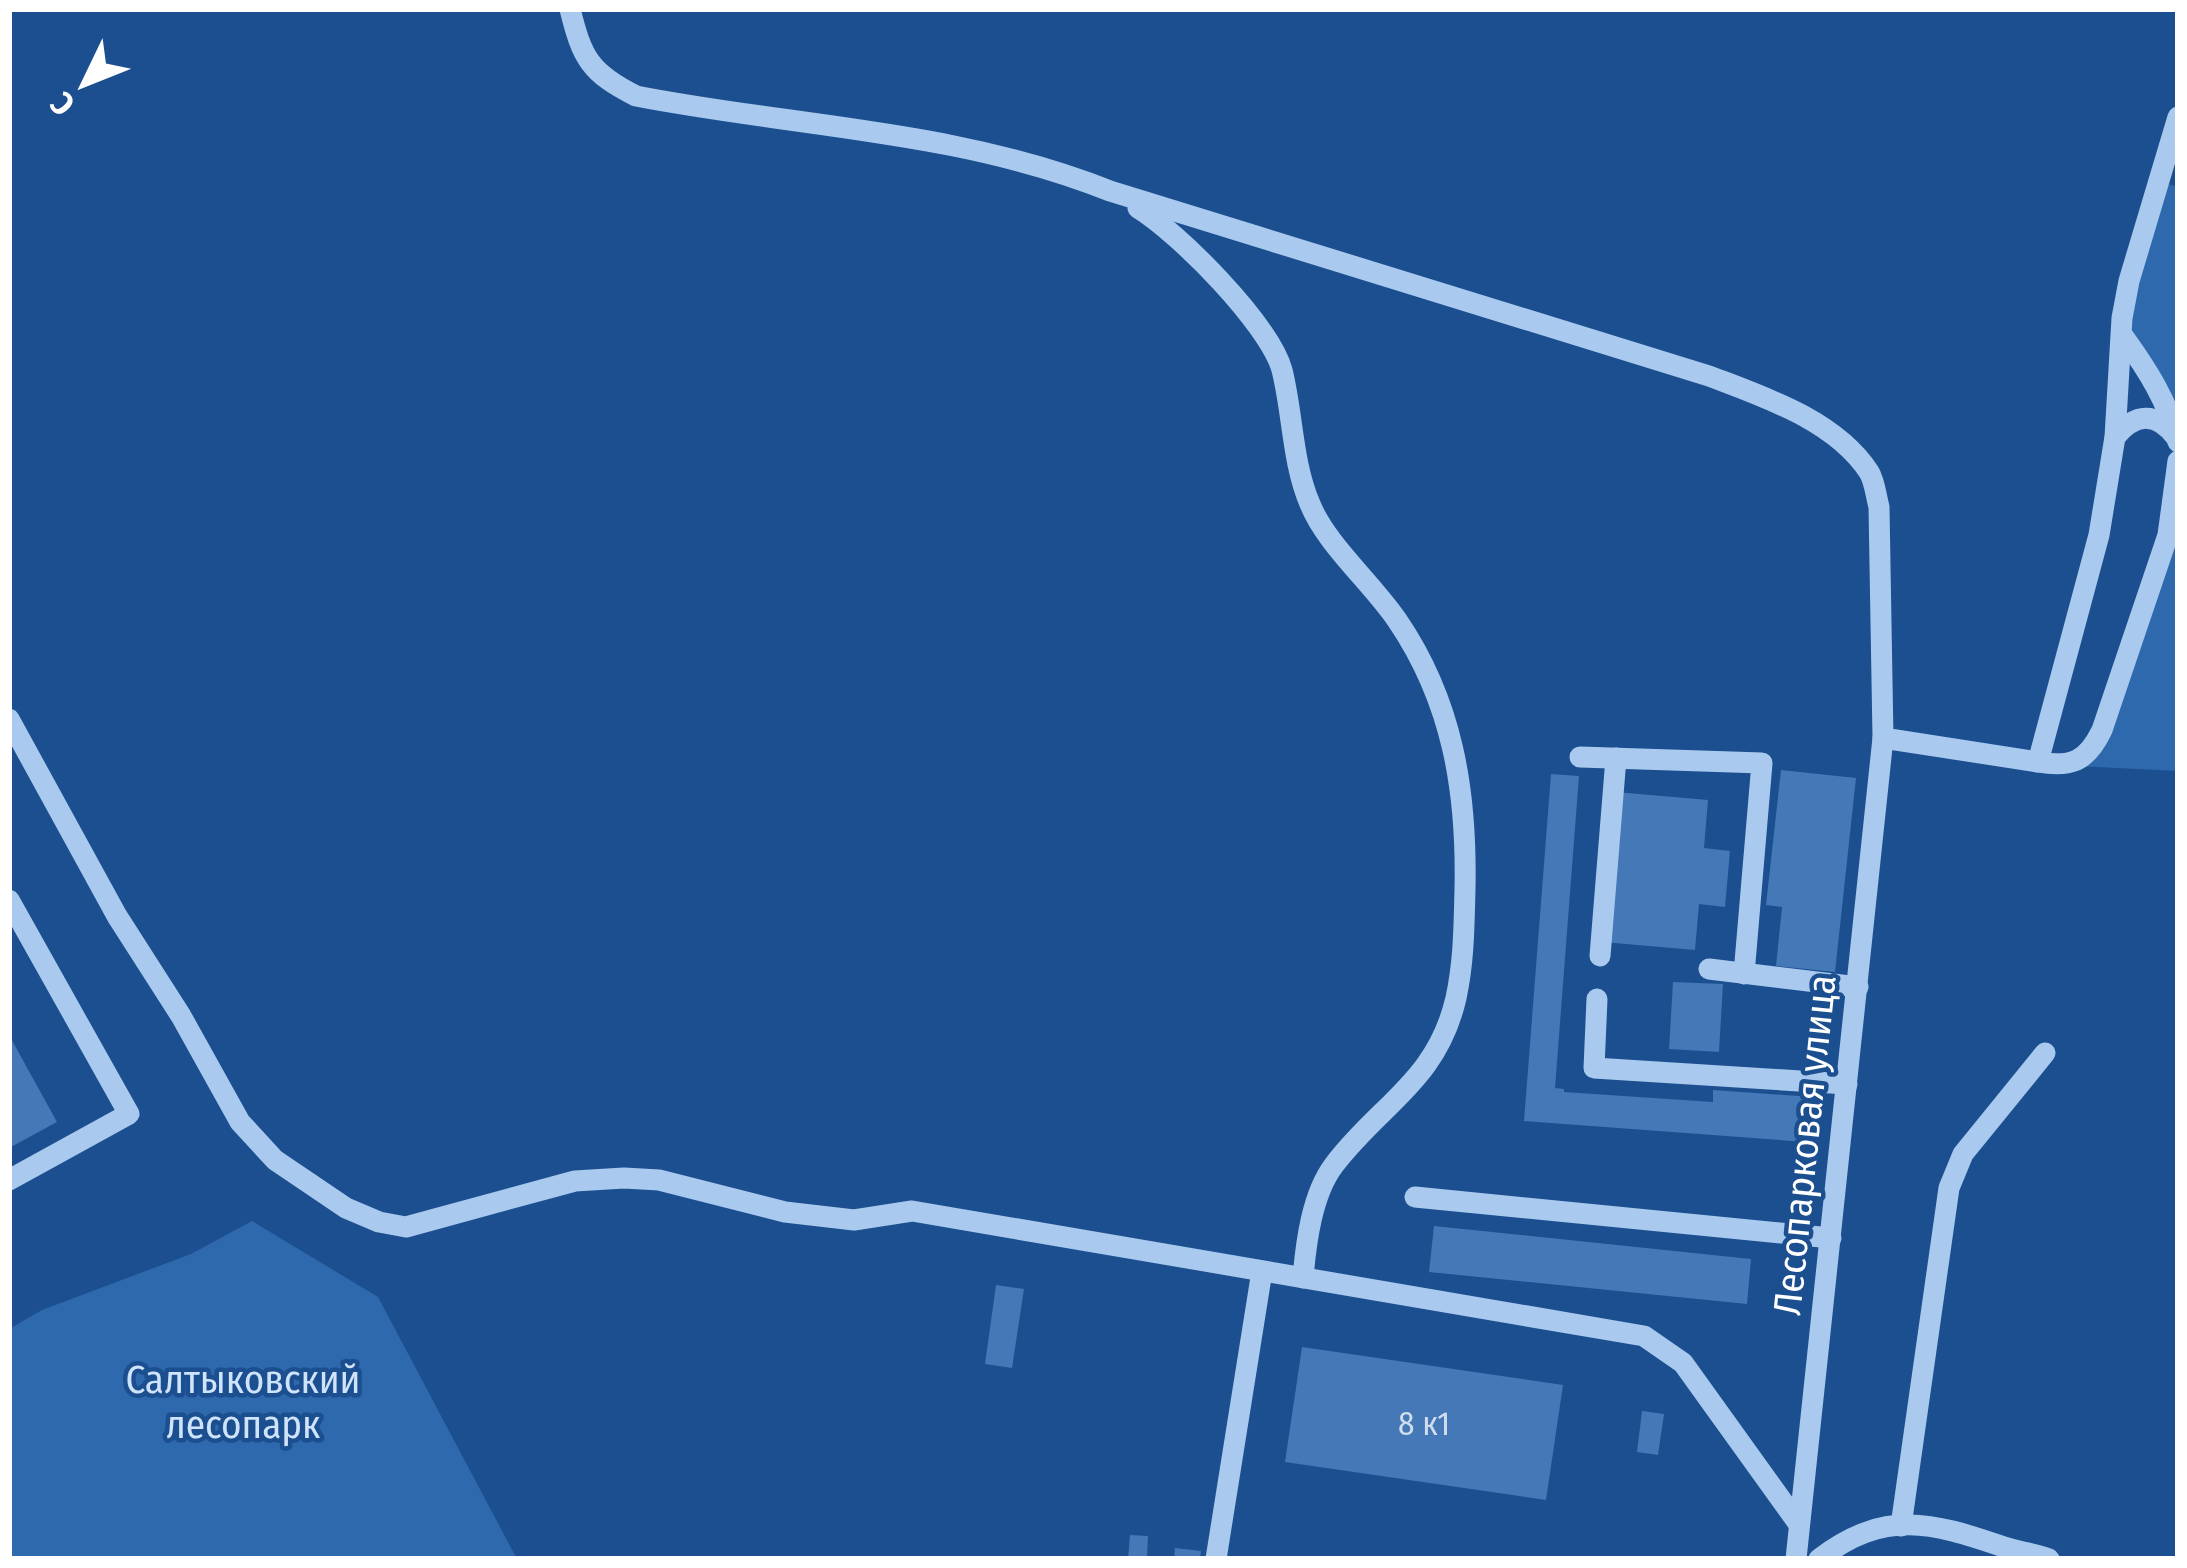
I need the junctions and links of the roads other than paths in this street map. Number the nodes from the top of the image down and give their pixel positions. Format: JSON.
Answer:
{"nodes":[{"id":1,"x":570,"y":9,"type":"edge"},
{"id":2,"x":2178,"y":117,"type":"edge"},
{"id":3,"x":1110,"y":190,"type":"junction"},
{"id":4,"x":2122,"y":336,"type":"junction"},
{"id":5,"x":2115,"y":437,"type":"junction"},
{"id":6,"x":2178,"y":441,"type":"edge"},
{"id":7,"x":2178,"y":461,"type":"edge"},
{"id":8,"x":9,"y":719,"type":"edge"},
{"id":9,"x":1882,"y":738,"type":"junction"},
{"id":10,"x":1580,"y":757,"type":"dead end"},
{"id":11,"x":1616,"y":758,"type":"junction"},
{"id":12,"x":2038,"y":762,"type":"junction"},
{"id":13,"x":9,"y":900,"type":"edge"},
{"id":14,"x":1600,"y":956,"type":"dead end"},
{"id":15,"x":1709,"y":969,"type":"dead end"},
{"id":16,"x":1744,"y":974,"type":"junction"},
{"id":17,"x":1858,"y":987,"type":"junction"},
{"id":18,"x":1598,"y":999,"type":"dead end"},
{"id":19,"x":2045,"y":1053,"type":"dead end"},
{"id":20,"x":1847,"y":1084,"type":"junction"},
{"id":21,"x":9,"y":1180,"type":"edge"},
{"id":22,"x":1415,"y":1197,"type":"dead end"},
{"id":23,"x":1831,"y":1238,"type":"junction"},
{"id":24,"x":1262,"y":1271,"type":"junction"},
{"id":25,"x":1303,"y":1278,"type":"junction"},
{"id":26,"x":1798,"y":1523,"type":"junction"},
{"id":27,"x":1901,"y":1526,"type":"junction"},
{"id":28,"x":1216,"y":1559,"type":"edge"},
{"id":29,"x":1796,"y":1559,"type":"edge"},
{"id":30,"x":1820,"y":1559,"type":"edge"},
{"id":31,"x":2049,"y":1559,"type":"edge"}],
"edges":[{"from":1,"to":3,"type":"street"},
{"from":2,"to":4,"type":"street"},
{"from":3,"to":9,"type":"street","name":"Лесопарковая улица"},
{"from":3,"to":25,"type":"street"},
{"from":4,"to":5,"type":"street"},
{"from":4,"to":6,"type":"street"},
{"from":5,"to":6,"type":"street"},
{"from":5,"to":12,"type":"street"},
{"from":7,"to":12,"type":"street"},
{"from":8,"to":24,"type":"street"},
{"from":9,"to":12,"type":"street"},
{"from":9,"to":17,"type":"street","name":"Лесопарковая улица"},
{"from":10,"to":11,"type":"street"},
{"from":11,"to":14,"type":"street"},
{"from":11,"to":16,"type":"street"},
{"from":13,"to":21,"type":"street"},
{"from":15,"to":16,"type":"street"},
{"from":16,"to":17,"type":"street"},
{"from":17,"to":20,"type":"street","name":"Лесопарковая улица"},
{"from":18,"to":20,"type":"street"},
{"from":19,"to":27,"type":"street"},
{"from":20,"to":23,"type":"street","name":"Лесопарковая улица"},
{"from":22,"to":23,"type":"street"},
{"from":23,"to":26,"type":"street","name":"Лесопарковая улица"},
{"from":24,"to":25,"type":"street"},
{"from":24,"to":28,"type":"street"},
{"from":25,"to":26,"type":"street"},
{"from":26,"to":29,"type":"street","name":"Лесопарковая улица"},
{"from":27,"to":30,"type":"street"},
{"from":27,"to":31,"type":"street"}]}
